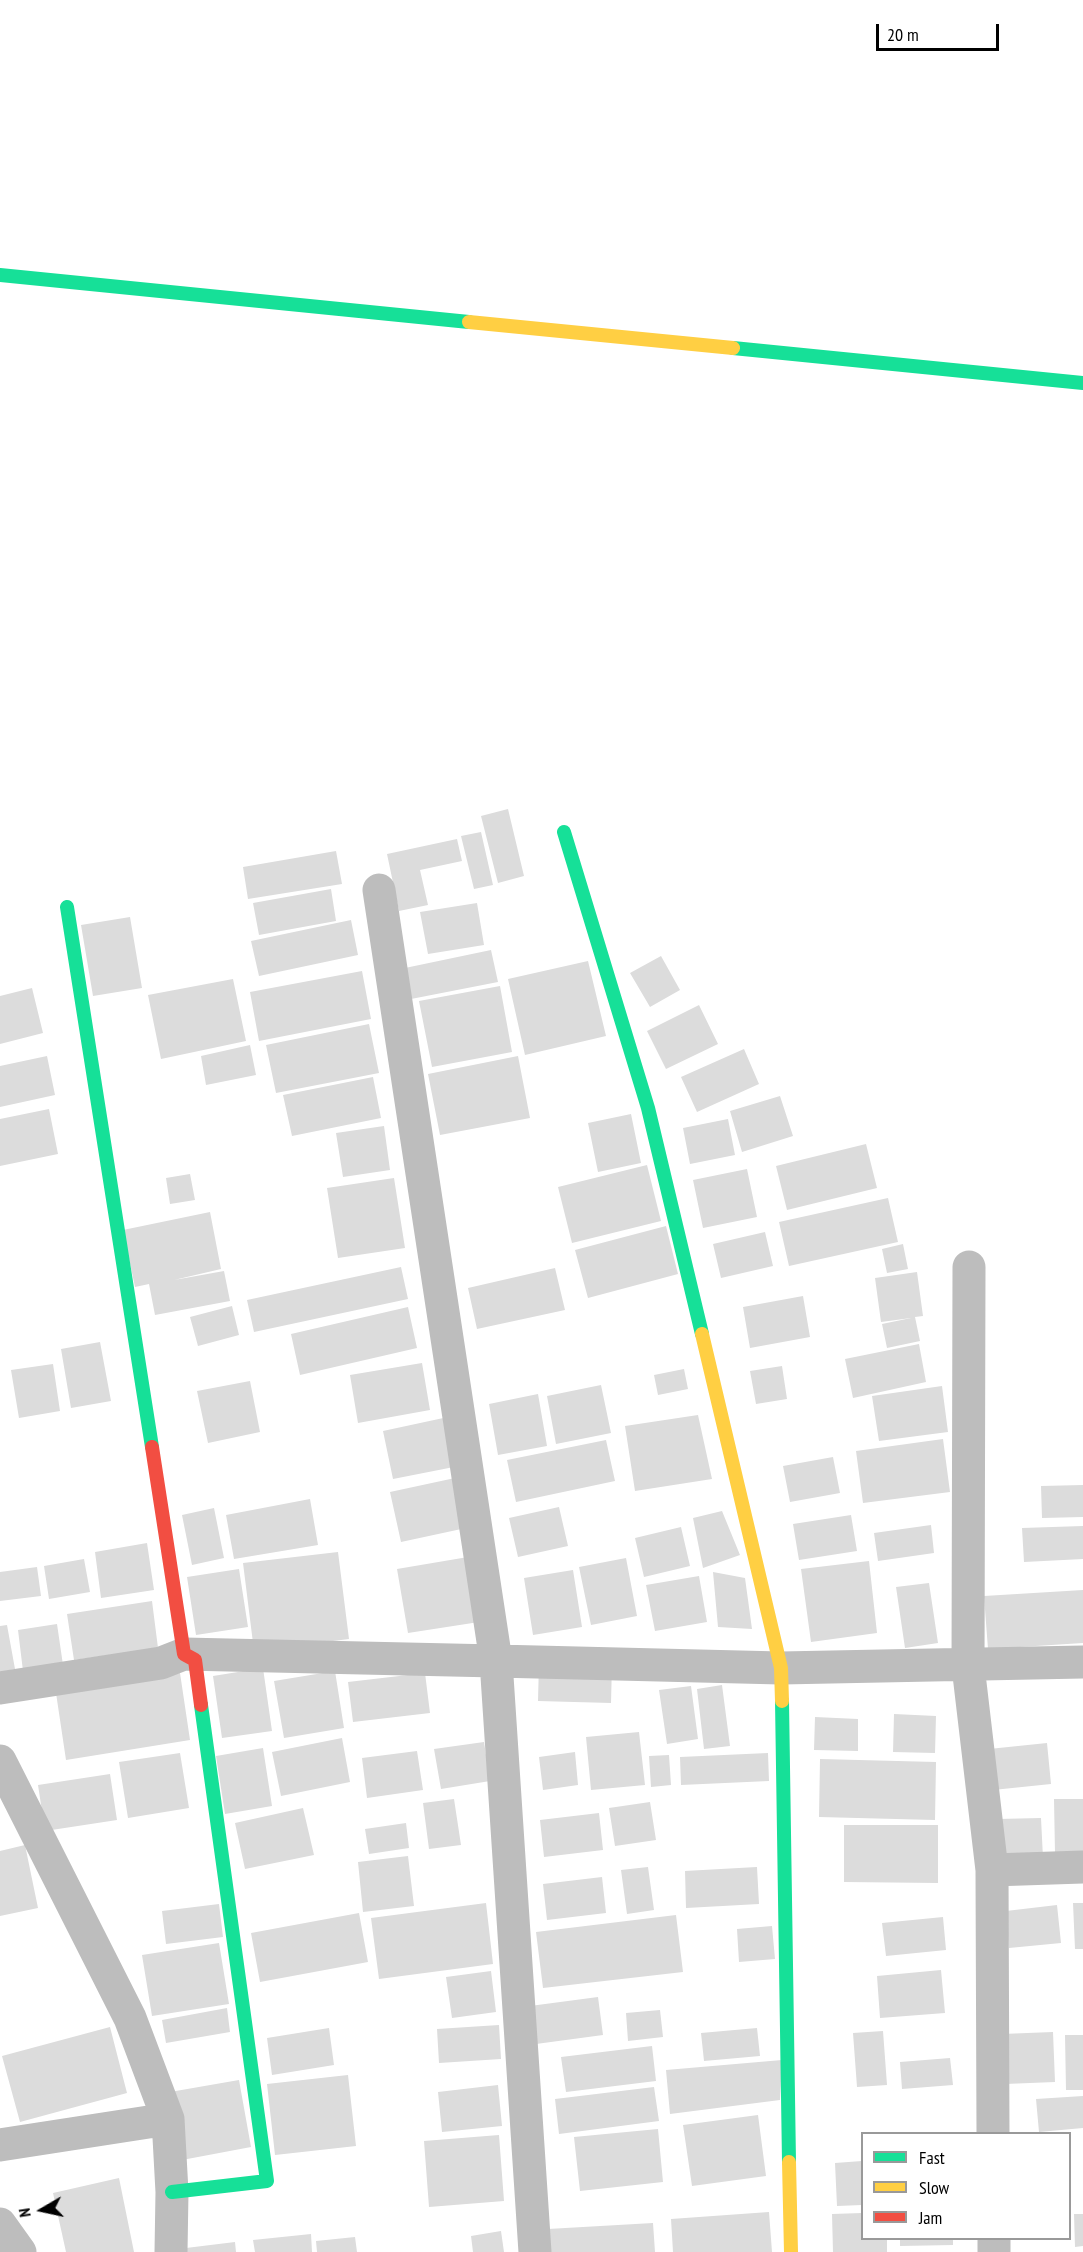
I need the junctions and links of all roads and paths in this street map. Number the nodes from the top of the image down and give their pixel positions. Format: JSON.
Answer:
{"nodes":[{"id":1,"x":0,"y":275,"type":"edge"},
{"id":2,"x":1083,"y":383,"type":"edge"},
{"id":3,"x":564,"y":832,"type":"dead end"},
{"id":4,"x":379,"y":890,"type":"dead end"},
{"id":5,"x":67,"y":907,"type":"dead end"},
{"id":6,"x":969,"y":1267,"type":"dead end"},
{"id":7,"x":184,"y":1654,"type":"junction"},
{"id":8,"x":496,"y":1660,"type":"junction"},
{"id":9,"x":1083,"y":1662,"type":"edge"},
{"id":10,"x":968,"y":1666,"type":"junction"},
{"id":11,"x":781,"y":1668,"type":"junction"},
{"id":12,"x":0,"y":1688,"type":"edge"},
{"id":13,"x":0,"y":1761,"type":"edge"},
{"id":14,"x":1083,"y":1867,"type":"edge"},
{"id":15,"x":992,"y":1870,"type":"junction"},
{"id":16,"x":168,"y":2119,"type":"junction"},
{"id":17,"x":993,"y":2132,"type":"edge"},
{"id":18,"x":0,"y":2145,"type":"edge"},
{"id":19,"x":172,"y":2192,"type":"junction"},
{"id":20,"x":0,"y":2224,"type":"edge"},
{"id":21,"x":20,"y":2252,"type":"edge"},
{"id":22,"x":171,"y":2252,"type":"edge"},
{"id":23,"x":535,"y":2252,"type":"edge"},
{"id":24,"x":791,"y":2252,"type":"edge"}],
"edges":[{"from":1,"to":2,"type":"main road"},
{"from":3,"to":11,"type":"main road"},
{"from":4,"to":8,"type":"street"},
{"from":5,"to":7,"type":"main road"},
{"from":6,"to":10,"type":"street"},
{"from":7,"to":8,"type":"street"},
{"from":7,"to":12,"type":"street"},
{"from":7,"to":19,"type":"main road"},
{"from":8,"to":11,"type":"street"},
{"from":8,"to":23,"type":"street"},
{"from":9,"to":10,"type":"street"},
{"from":10,"to":11,"type":"street"},
{"from":10,"to":15,"type":"street"},
{"from":11,"to":24,"type":"main road"},
{"from":13,"to":16,"type":"street"},
{"from":14,"to":15,"type":"street"},
{"from":15,"to":17,"type":"street"},
{"from":16,"to":18,"type":"street"},
{"from":16,"to":19,"type":"street"},
{"from":19,"to":22,"type":"street"},
{"from":20,"to":21,"type":"street"}]}
